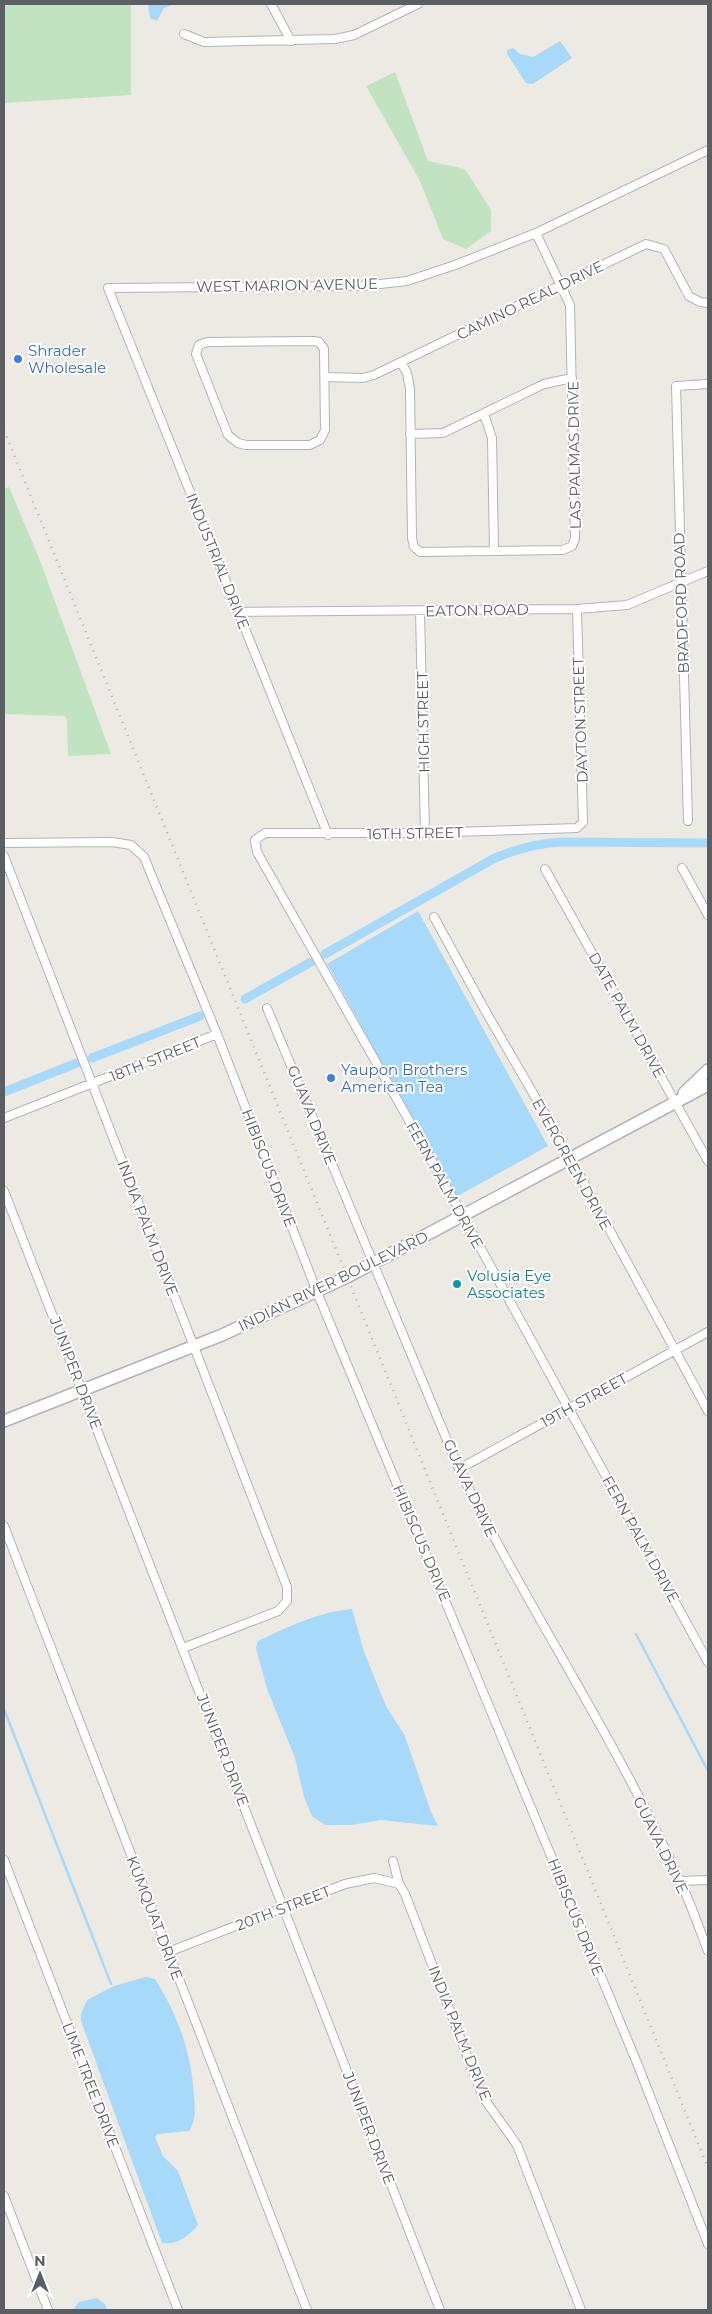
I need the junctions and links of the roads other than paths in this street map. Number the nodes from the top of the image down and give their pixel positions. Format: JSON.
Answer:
{"nodes":[{"id":1,"x":271,"y":4,"type":"edge"},
{"id":2,"x":397,"y":4,"type":"edge"},
{"id":3,"x":418,"y":4,"type":"edge"},
{"id":4,"x":402,"y":12,"type":"junction"},
{"id":5,"x":184,"y":34,"type":"dead end"},
{"id":6,"x":291,"y":41,"type":"junction"},
{"id":7,"x":708,"y":150,"type":"edge"},
{"id":8,"x":536,"y":233,"type":"junction"},
{"id":9,"x":562,"y":285,"type":"junction"},
{"id":10,"x":108,"y":288,"type":"joint"},
{"id":11,"x":708,"y":303,"type":"edge"},
{"id":12,"x":401,"y":362,"type":"junction"},
{"id":13,"x":325,"y":377,"type":"junction"},
{"id":14,"x":572,"y":378,"type":"junction"},
{"id":15,"x":708,"y":384,"type":"edge"},
{"id":16,"x":484,"y":414,"type":"junction"},
{"id":17,"x":410,"y":434,"type":"junction"},
{"id":18,"x":494,"y":550,"type":"junction"},
{"id":19,"x":708,"y":571,"type":"edge"},
{"id":20,"x":681,"y":584,"type":"junction"},
{"id":21,"x":577,"y":609,"type":"junction"},
{"id":22,"x":420,"y":610,"type":"junction"},
{"id":23,"x":239,"y":612,"type":"junction"},
{"id":24,"x":688,"y":821,"type":"dead end"},
{"id":25,"x":577,"y":828,"type":"joint"},
{"id":26,"x":425,"y":833,"type":"junction"},
{"id":27,"x":328,"y":835,"type":"junction"},
{"id":28,"x":255,"y":840,"type":"joint"},
{"id":29,"x":4,"y":843,"type":"edge"},
{"id":30,"x":4,"y":856,"type":"edge"},
{"id":31,"x":682,"y":868,"type":"dead end"},
{"id":32,"x":545,"y":869,"type":"dead end"},
{"id":33,"x":708,"y":915,"type":"edge"},
{"id":34,"x":434,"y":917,"type":"dead end"},
{"id":35,"x":267,"y":1008,"type":"dead end"},
{"id":36,"x":218,"y":1034,"type":"junction"},
{"id":37,"x":708,"y":1070,"type":"edge"},
{"id":38,"x":92,"y":1084,"type":"junction"},
{"id":39,"x":708,"y":1085,"type":"edge"},
{"id":40,"x":675,"y":1101,"type":"junction"},
{"id":41,"x":4,"y":1118,"type":"edge"},
{"id":42,"x":570,"y":1157,"type":"junction"},
{"id":43,"x":708,"y":1161,"type":"edge"},
{"id":44,"x":4,"y":1191,"type":"edge"},
{"id":45,"x":463,"y":1216,"type":"junction"},
{"id":46,"x":374,"y":1265,"type":"junction"},
{"id":47,"x":317,"y":1292,"type":"junction"},
{"id":48,"x":708,"y":1332,"type":"edge"},
{"id":49,"x":194,"y":1346,"type":"junction"},
{"id":50,"x":674,"y":1350,"type":"junction"},
{"id":51,"x":82,"y":1390,"type":"junction"},
{"id":52,"x":570,"y":1408,"type":"junction"},
{"id":53,"x":708,"y":1411,"type":"edge"},
{"id":54,"x":4,"y":1421,"type":"edge"},
{"id":55,"x":459,"y":1469,"type":"junction"},
{"id":56,"x":4,"y":1526,"type":"edge"},
{"id":57,"x":183,"y":1648,"type":"junction"},
{"id":58,"x":708,"y":1662,"type":"edge"},
{"id":59,"x":4,"y":1860,"type":"edge"},
{"id":60,"x":393,"y":1861,"type":"dead end"},
{"id":61,"x":708,"y":1880,"type":"edge"},
{"id":62,"x":680,"y":1881,"type":"junction"},
{"id":63,"x":399,"y":1884,"type":"junction"},
{"id":64,"x":284,"y":1908,"type":"junction"},
{"id":65,"x":708,"y":1951,"type":"edge"},
{"id":66,"x":168,"y":1952,"type":"junction"},
{"id":67,"x":4,"y":2196,"type":"edge"},
{"id":68,"x":708,"y":2244,"type":"edge"},
{"id":69,"x":48,"y":2310,"type":"edge"},
{"id":70,"x":178,"y":2310,"type":"edge"},
{"id":71,"x":307,"y":2310,"type":"edge"},
{"id":72,"x":440,"y":2310,"type":"edge"},
{"id":73,"x":581,"y":2310,"type":"edge"}],
"edges":[{"from":1,"to":6,"type":"street"},
{"from":2,"to":4,"type":"street"},
{"from":3,"to":4,"type":"street"},
{"from":4,"to":6,"type":"street"},
{"from":5,"to":6,"type":"street"},
{"from":7,"to":8,"type":"street","name":"WEST MARION AVENUE"},
{"from":8,"to":9,"type":"street","name":"LAS PALMAS DRIVE"},
{"from":8,"to":10,"type":"street","name":"WEST MARION AVENUE"},
{"from":9,"to":11,"type":"street","name":"CAMINO REAL DRIVE"},
{"from":9,"to":12,"type":"street","name":"CAMINO REAL DRIVE"},
{"from":9,"to":14,"type":"street","name":"LAS PALMAS DRIVE"},
{"from":10,"to":23,"type":"street","name":"INDUSTRIAL DRIVE"},
{"from":12,"to":13,"type":"street","name":"CAMINO REAL DRIVE"},
{"from":12,"to":17,"type":"street","name":"LAS PALMAS DRIVE"},
{"from":13,"to":13,"type":"street"},
{"from":14,"to":16,"type":"street"},
{"from":14,"to":18,"type":"street","name":"LAS PALMAS DRIVE"},
{"from":15,"to":20,"type":"street","name":"BRADFORD ROAD"},
{"from":16,"to":17,"type":"street"},
{"from":16,"to":18,"type":"street"},
{"from":17,"to":18,"type":"street","name":"LAS PALMAS DRIVE"},
{"from":19,"to":20,"type":"street","name":"EATON ROAD"},
{"from":20,"to":21,"type":"street","name":"EATON ROAD"},
{"from":20,"to":24,"type":"street","name":"BRADFORD ROAD"},
{"from":21,"to":22,"type":"street","name":"EATON ROAD"},
{"from":21,"to":25,"type":"street","name":"DAYTON STREET"},
{"from":22,"to":23,"type":"street","name":"EATON ROAD"},
{"from":22,"to":26,"type":"street","name":"HIGH STREET"},
{"from":23,"to":27,"type":"street","name":"INDUSTRIAL DRIVE"},
{"from":25,"to":26,"type":"street","name":"16TH STREET"},
{"from":26,"to":27,"type":"street","name":"16TH STREET"},
{"from":27,"to":28,"type":"street","name":"16TH STREET"},
{"from":28,"to":45,"type":"street","name":"FERN PALM DRIVE"},
{"from":29,"to":36,"type":"street","name":"HIBISCUS DRIVE"},
{"from":30,"to":38,"type":"street","name":"INDIA PALM DRIVE"},
{"from":31,"to":33,"type":"street"},
{"from":32,"to":40,"type":"street","name":"DATE PALM DRIVE"},
{"from":34,"to":42,"type":"street","name":"EVERGREEN DRIVE"},
{"from":35,"to":46,"type":"street","name":"GUAVA DRIVE"},
{"from":36,"to":38,"type":"street","name":"18TH STREET"},
{"from":36,"to":47,"type":"street","name":"HIBISCUS DRIVE"},
{"from":37,"to":40,"type":"main road"},
{"from":38,"to":41,"type":"street","name":"18TH STREET"},
{"from":38,"to":49,"type":"street","name":"INDIA PALM DRIVE"},
{"from":39,"to":40,"type":"main road"},
{"from":40,"to":42,"type":"main road","name":"INDIAN RIVER BOULEVARD"},
{"from":40,"to":43,"type":"street","name":"DATE PALM DRIVE"},
{"from":42,"to":45,"type":"main road","name":"INDIAN RIVER BOULEVARD"},
{"from":42,"to":50,"type":"street","name":"EVERGREEN DRIVE"},
{"from":44,"to":51,"type":"street","name":"JUNIPER DRIVE"},
{"from":45,"to":46,"type":"main road","name":"INDIAN RIVER BOULEVARD"},
{"from":45,"to":52,"type":"street","name":"FERN PALM DRIVE"},
{"from":46,"to":47,"type":"main road","name":"INDIAN RIVER BOULEVARD"},
{"from":46,"to":55,"type":"street","name":"GUAVA DRIVE"},
{"from":47,"to":49,"type":"main road","name":"INDIAN RIVER BOULEVARD"},
{"from":47,"to":68,"type":"street","name":"HIBISCUS DRIVE"},
{"from":48,"to":50,"type":"street","name":"19TH STREET"},
{"from":49,"to":51,"type":"main road","name":"INDIAN RIVER BOULEVARD"},
{"from":49,"to":57,"type":"street","name":"INDIA PALM DRIVE"},
{"from":50,"to":52,"type":"street","name":"19TH STREET"},
{"from":50,"to":53,"type":"street","name":"EVERGREEN DRIVE"},
{"from":51,"to":54,"type":"main road","name":"INDIAN RIVER BOULEVARD"},
{"from":51,"to":57,"type":"street","name":"JUNIPER DRIVE"},
{"from":52,"to":55,"type":"street","name":"19TH STREET"},
{"from":52,"to":58,"type":"street","name":"FERN PALM DRIVE"},
{"from":55,"to":62,"type":"street","name":"GUAVA DRIVE"},
{"from":56,"to":66,"type":"street","name":"KUMQUAT DRIVE"},
{"from":57,"to":64,"type":"street","name":"JUNIPER DRIVE"},
{"from":59,"to":70,"type":"street","name":"LIME TREE DRIVE"},
{"from":60,"to":63,"type":"street","name":"INDIA PALM DRIVE"},
{"from":61,"to":62,"type":"street"},
{"from":62,"to":65,"type":"street","name":"GUAVA DRIVE"},
{"from":63,"to":64,"type":"street","name":"20TH STREET"},
{"from":63,"to":73,"type":"street","name":"INDIA PALM DRIVE"},
{"from":64,"to":66,"type":"street","name":"20TH STREET"},
{"from":64,"to":72,"type":"street","name":"JUNIPER DRIVE"},
{"from":66,"to":71,"type":"street","name":"KUMQUAT DRIVE"},
{"from":67,"to":69,"type":"street"}]}
